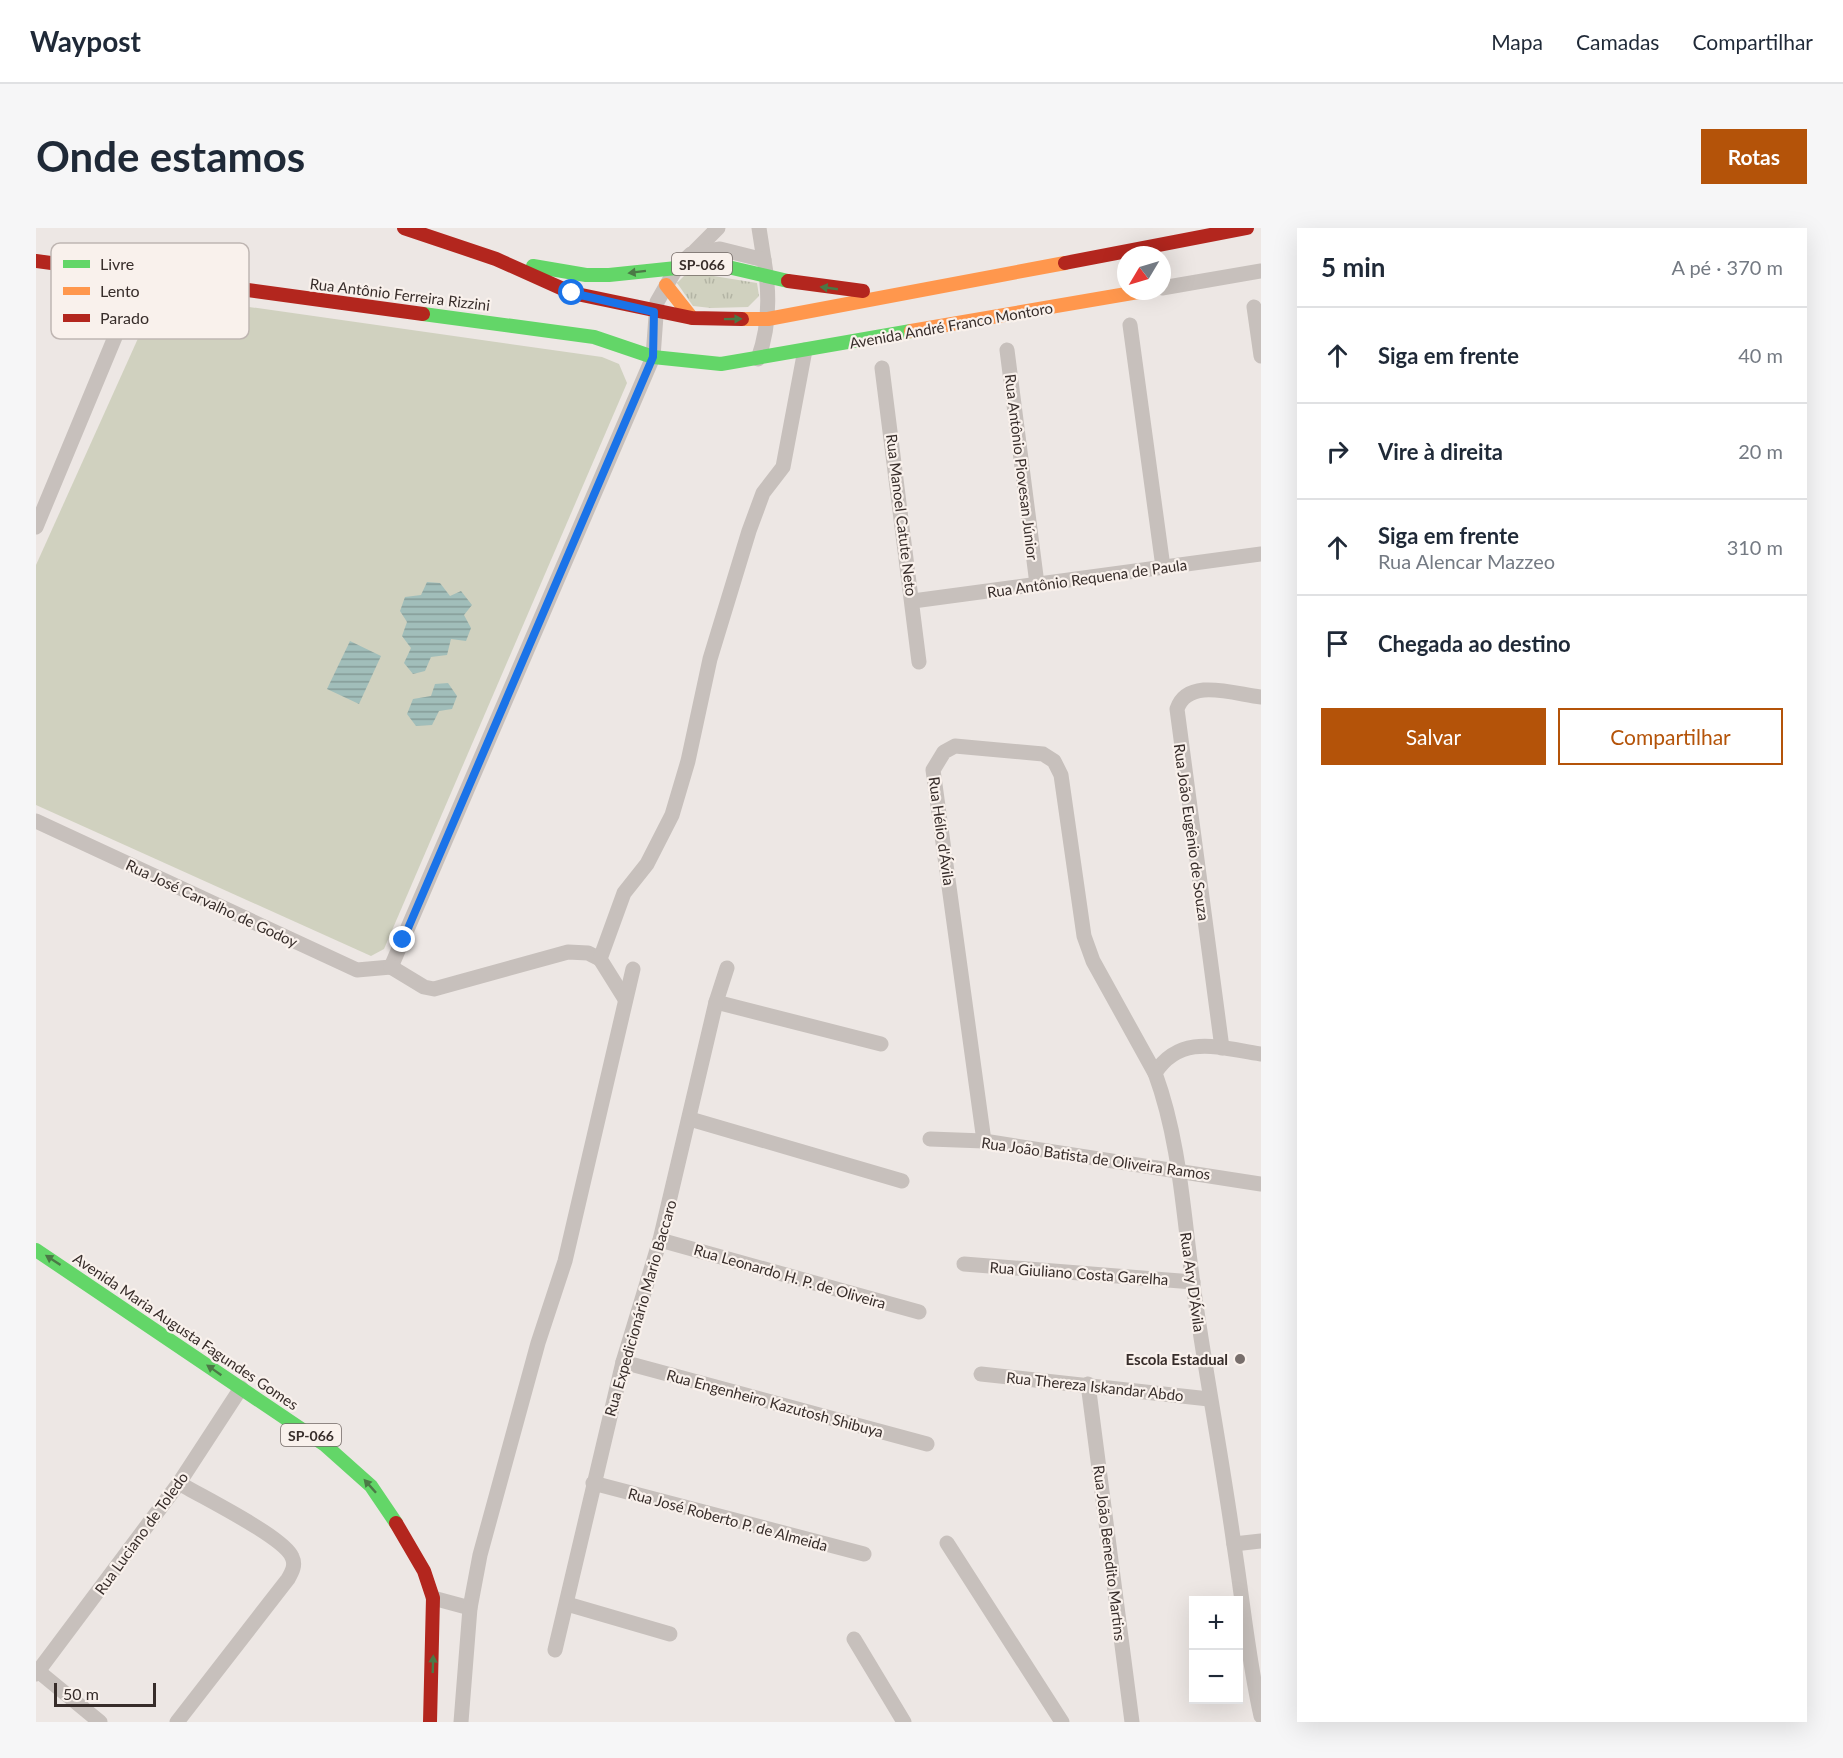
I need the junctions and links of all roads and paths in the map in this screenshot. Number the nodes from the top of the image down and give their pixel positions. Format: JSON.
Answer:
{"nodes":[{"id":1,"x":404,"y":228,"type":"edge"},
{"id":2,"x":718,"y":228,"type":"edge"},
{"id":3,"x":1247,"y":228,"type":"edge"},
{"id":4,"x":755,"y":230,"type":"edge"},
{"id":5,"x":691,"y":254,"type":"junction"},
{"id":6,"x":495,"y":259,"type":"junction"},
{"id":7,"x":764,"y":260,"type":"junction"},
{"id":8,"x":36,"y":261,"type":"edge"},
{"id":9,"x":51,"y":263,"type":"edge"},
{"id":10,"x":677,"y":267,"type":"junction"},
{"id":11,"x":1261,"y":271,"type":"edge"},
{"id":12,"x":767,"y":276,"type":"junction"},
{"id":13,"x":666,"y":285,"type":"junction"},
{"id":14,"x":1171,"y":286,"type":"edge"},
{"id":15,"x":909,"y":291,"type":"junction"},
{"id":16,"x":249,"y":292,"type":"edge"},
{"id":17,"x":1117,"y":296,"type":"edge"},
{"id":18,"x":1254,"y":307,"type":"dead end"},
{"id":19,"x":654,"y":312,"type":"junction"},
{"id":20,"x":692,"y":318,"type":"junction"},
{"id":21,"x":768,"y":319,"type":"junction"},
{"id":22,"x":1130,"y":325,"type":"dead end"},
{"id":23,"x":115,"y":339,"type":"edge"},
{"id":24,"x":805,"y":350,"type":"junction"},
{"id":25,"x":1007,"y":350,"type":"dead end"},
{"id":26,"x":1261,"y":356,"type":"edge"},
{"id":27,"x":653,"y":357,"type":"junction"},
{"id":28,"x":758,"y":359,"type":"junction"},
{"id":29,"x":882,"y":368,"type":"dead end"},
{"id":30,"x":36,"y":527,"type":"edge"},
{"id":31,"x":1261,"y":554,"type":"edge"},
{"id":32,"x":1163,"y":567,"type":"junction"},
{"id":33,"x":1037,"y":584,"type":"junction"},
{"id":34,"x":913,"y":601,"type":"junction"},
{"id":35,"x":919,"y":662,"type":"dead end"},
{"id":36,"x":1261,"y":697,"type":"edge"},
{"id":37,"x":36,"y":821,"type":"edge"},
{"id":38,"x":600,"y":958,"type":"junction"},
{"id":39,"x":392,"y":967,"type":"junction"},
{"id":40,"x":727,"y":968,"type":"dead end"},
{"id":41,"x":633,"y":969,"type":"dead end"},
{"id":42,"x":625,"y":999,"type":"junction"},
{"id":43,"x":717,"y":1002,"type":"junction"},
{"id":44,"x":881,"y":1044,"type":"dead end"},
{"id":45,"x":1222,"y":1048,"type":"junction"},
{"id":46,"x":1261,"y":1054,"type":"edge"},
{"id":47,"x":1155,"y":1073,"type":"junction"},
{"id":48,"x":690,"y":1119,"type":"junction"},
{"id":49,"x":930,"y":1139,"type":"dead end"},
{"id":50,"x":984,"y":1141,"type":"junction"},
{"id":51,"x":1179,"y":1169,"type":"junction"},
{"id":52,"x":902,"y":1181,"type":"dead end"},
{"id":53,"x":1261,"y":1184,"type":"edge"},
{"id":54,"x":660,"y":1240,"type":"junction"},
{"id":55,"x":36,"y":1250,"type":"edge"},
{"id":56,"x":964,"y":1264,"type":"dead end"},
{"id":57,"x":1192,"y":1281,"type":"junction"},
{"id":58,"x":919,"y":1312,"type":"dead end"},
{"id":59,"x":622,"y":1362,"type":"junction"},
{"id":60,"x":981,"y":1374,"type":"dead end"},
{"id":61,"x":1088,"y":1384,"type":"junction"},
{"id":62,"x":241,"y":1388,"type":"junction"},
{"id":63,"x":1209,"y":1399,"type":"junction"},
{"id":64,"x":927,"y":1444,"type":"dead end"},
{"id":65,"x":593,"y":1483,"type":"junction"},
{"id":66,"x":179,"y":1484,"type":"junction"},
{"id":67,"x":1261,"y":1541,"type":"edge"},
{"id":68,"x":947,"y":1543,"type":"dead end"},
{"id":69,"x":1234,"y":1544,"type":"junction"},
{"id":70,"x":864,"y":1554,"type":"dead end"},
{"id":71,"x":433,"y":1598,"type":"junction"},
{"id":72,"x":567,"y":1604,"type":"junction"},
{"id":73,"x":470,"y":1608,"type":"junction"},
{"id":74,"x":670,"y":1634,"type":"dead end"},
{"id":75,"x":854,"y":1639,"type":"dead end"},
{"id":76,"x":555,"y":1650,"type":"dead end"},
{"id":77,"x":1255,"y":1668,"type":"edge"},
{"id":78,"x":37,"y":1672,"type":"edge"},
{"id":79,"x":1261,"y":1716,"type":"edge"},
{"id":80,"x":100,"y":1722,"type":"edge"},
{"id":81,"x":177,"y":1722,"type":"edge"},
{"id":82,"x":430,"y":1722,"type":"edge"},
{"id":83,"x":460,"y":1722,"type":"edge"},
{"id":84,"x":904,"y":1722,"type":"edge"},
{"id":85,"x":1062,"y":1722,"type":"edge"},
{"id":86,"x":1132,"y":1722,"type":"edge"}],
"edges":[{"from":1,"to":6,"type":"main road","number":"SP-066"},
{"from":2,"to":5,"type":"street"},
{"from":3,"to":15,"type":"main road","number":"SP-066"},
{"from":4,"to":7,"type":"street"},
{"from":5,"to":7,"type":"street"},
{"from":5,"to":10,"type":"street"},
{"from":10,"to":6,"type":"main road","number":"SP-066","one_way":true},
{"from":6,"to":19,"type":"main road","number":"SP-066"},
{"from":7,"to":12,"type":"street"},
{"from":8,"to":9,"type":"main road","name":"Rua Antônio Ferreira Rizzini"},
{"from":10,"to":12,"type":"main road","number":"SP-066"},
{"from":10,"to":13,"type":"street"},
{"from":11,"to":14,"type":"street"},
{"from":15,"to":12,"type":"main road","number":"SP-066","one_way":true},
{"from":12,"to":21,"type":"street"},
{"from":13,"to":19,"type":"street"},
{"from":13,"to":20,"type":"main road"},
{"from":15,"to":21,"type":"main road","number":"SP-066"},
{"from":16,"to":27,"type":"main road","name":"Rua Antônio Ferreira Rizzini"},
{"from":17,"to":24,"type":"main road","name":"Avenida André Franco Montoro"},
{"from":18,"to":26,"type":"street"},
{"from":19,"to":20,"type":"main road","number":"SP-066"},
{"from":19,"to":27,"type":"street"},
{"from":20,"to":21,"type":"main road","number":"SP-066","one_way":true},
{"from":21,"to":28,"type":"street"},
{"from":22,"to":32,"type":"street"},
{"from":23,"to":30,"type":"street"},
{"from":24,"to":28,"type":"main road","name":"Avenida André Franco Montoro"},
{"from":24,"to":38,"type":"street"},
{"from":25,"to":33,"type":"street","name":"Rua Antônio Piovesan Júnior"},
{"from":27,"to":28,"type":"main road","name":"Rua Antônio Ferreira Rizzini"},
{"from":27,"to":39,"type":"street"},
{"from":29,"to":34,"type":"street","name":"Rua Manoel Catute Neto"},
{"from":31,"to":32,"type":"street","name":"Rua Antônio Requena de Paula"},
{"from":32,"to":33,"type":"street","name":"Rua Antônio Requena de Paula"},
{"from":33,"to":34,"type":"street","name":"Rua Antônio Requena de Paula"},
{"from":34,"to":35,"type":"street","name":"Rua Manoel Catute Neto"},
{"from":36,"to":45,"type":"street","name":"Rua João Eugênio de Souza"},
{"from":37,"to":39,"type":"street","name":"Rua José Carvalho de Godoy"},
{"from":38,"to":39,"type":"street"},
{"from":38,"to":42,"type":"street"},
{"from":40,"to":43,"type":"street","name":"Rua Expedicionário Mario Baccaro"},
{"from":41,"to":42,"type":"street"},
{"from":42,"to":73,"type":"street"},
{"from":43,"to":44,"type":"street"},
{"from":43,"to":48,"type":"street","name":"Rua Expedicionário Mario Baccaro"},
{"from":45,"to":46,"type":"street"},
{"from":45,"to":47,"type":"street"},
{"from":47,"to":50,"type":"street","name":"Rua Hélio d'Ávila"},
{"from":47,"to":51,"type":"street","name":"Rua Ary D'Ávila"},
{"from":48,"to":52,"type":"street"},
{"from":48,"to":54,"type":"street","name":"Rua Expedicionário Mario Baccaro"},
{"from":49,"to":50,"type":"street","name":"Rua João Batista de Oliveira Ramos"},
{"from":50,"to":51,"type":"street","name":"Rua João Batista de Oliveira Ramos"},
{"from":51,"to":53,"type":"street","name":"Rua João Batista de Oliveira Ramos"},
{"from":51,"to":57,"type":"street","name":"Rua Ary D'Ávila"},
{"from":54,"to":58,"type":"street","name":"Rua Leonardo H. P. de Oliveira"},
{"from":54,"to":59,"type":"street","name":"Rua Expedicionário Mario Baccaro"},
{"from":62,"to":55,"type":"main road","name":"Avenida Maria Augusta Fagundes Gomes","number":"SP-066","one_way":true},
{"from":56,"to":57,"type":"street","name":"Rua Giuliano Costa Garelha"},
{"from":57,"to":63,"type":"street","name":"Rua Ary D'Ávila"},
{"from":59,"to":64,"type":"street","name":"Rua Engenheiro Kazutosh Shibuya"},
{"from":59,"to":65,"type":"street","name":"Rua Expedicionário Mario Baccaro"},
{"from":60,"to":61,"type":"street","name":"Rua Thereza Iskandar Abdo"},
{"from":61,"to":63,"type":"street","name":"Rua Thereza Iskandar Abdo"},
{"from":61,"to":86,"type":"street","name":"Rua João Benedito Martins"},
{"from":62,"to":66,"type":"street","name":"Rua Luciano de Toledo"},
{"from":71,"to":62,"type":"main road","name":"Avenida Maria Augusta Fagundes Gomes","number":"SP-066","one_way":true},
{"from":63,"to":69,"type":"street","name":"Rua Ary D'Ávila"},
{"from":65,"to":70,"type":"street","name":"Rua José Roberto P. de Almeida"},
{"from":65,"to":72,"type":"street","name":"Rua Expedicionário Mario Baccaro"},
{"from":66,"to":78,"type":"street","name":"Rua Luciano de Toledo"},
{"from":66,"to":81,"type":"street"},
{"from":67,"to":69,"type":"street"},
{"from":68,"to":85,"type":"street"},
{"from":69,"to":77,"type":"street","name":"Rua Ary D'Ávila"},
{"from":71,"to":73,"type":"street"},
{"from":82,"to":71,"type":"main road","name":"Avenida Maria Augusta Fagundes Gomes","number":"SP-066","one_way":true},
{"from":72,"to":74,"type":"street"},
{"from":72,"to":76,"type":"street","name":"Rua Expedicionário Mario Baccaro"},
{"from":73,"to":83,"type":"street"},
{"from":75,"to":84,"type":"street"},
{"from":77,"to":79,"type":"street","name":"Rua Ary D'Ávila"},
{"from":78,"to":80,"type":"street"}]}
